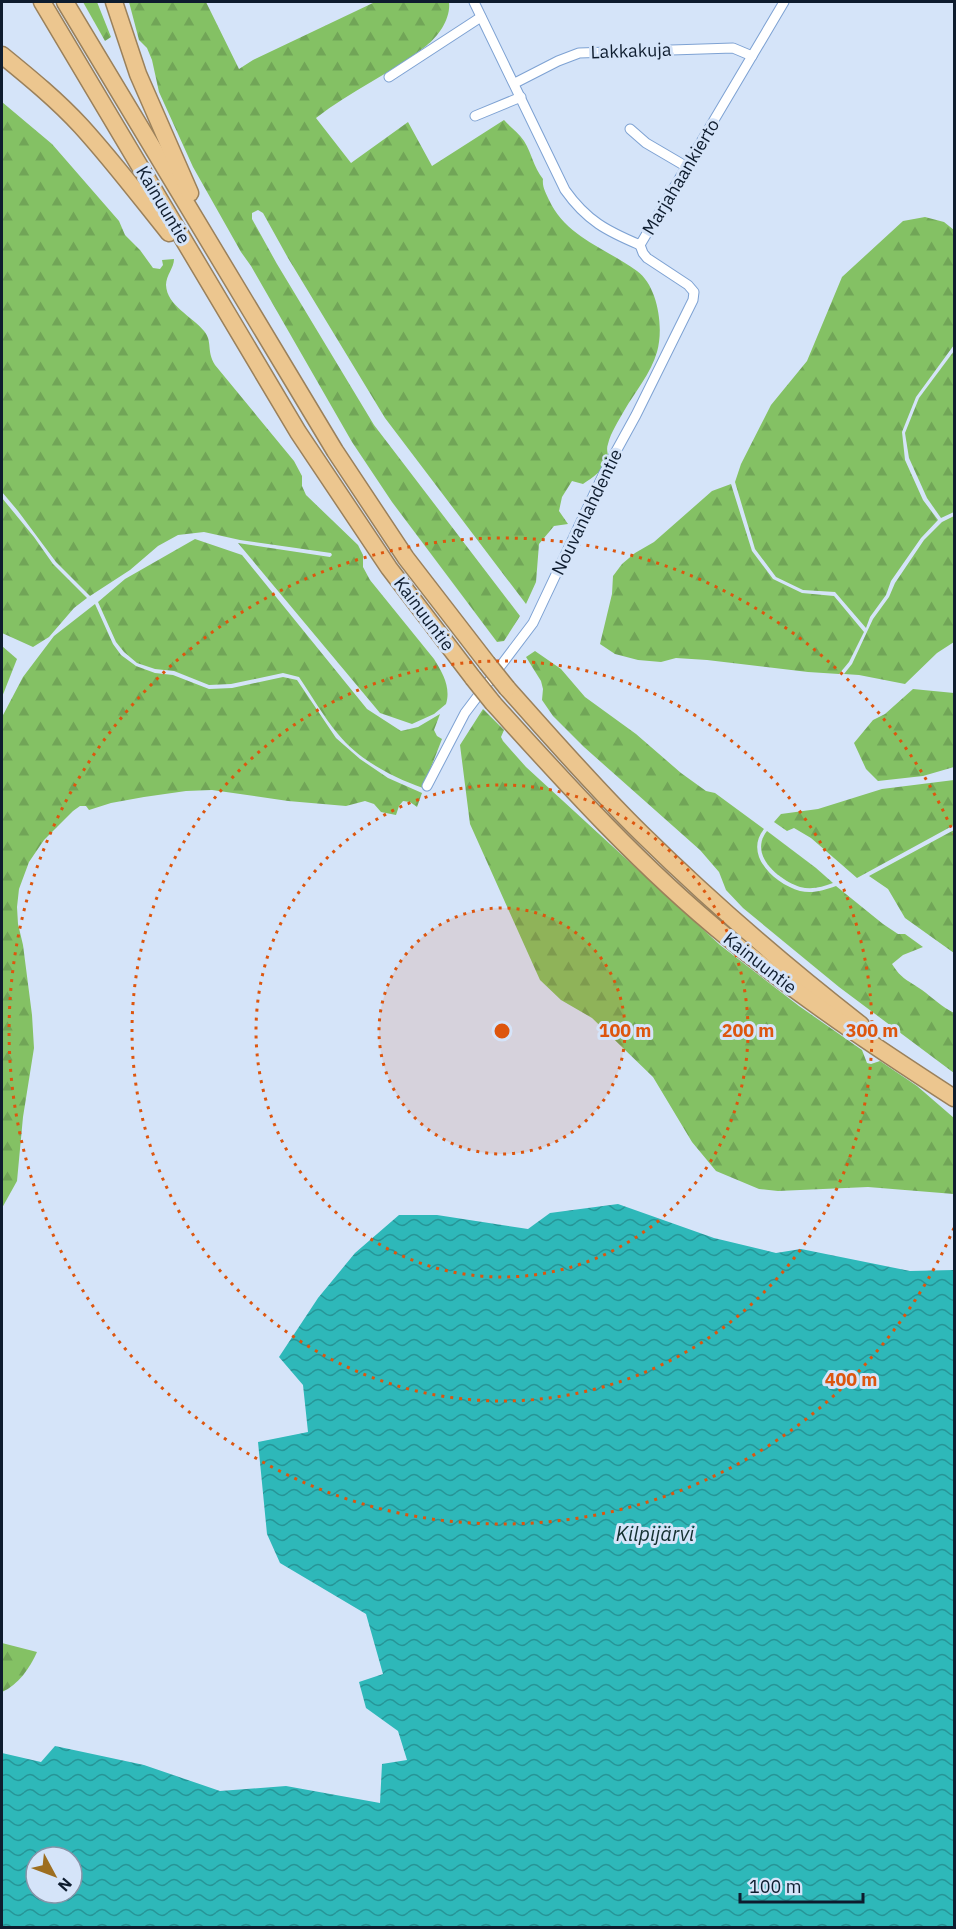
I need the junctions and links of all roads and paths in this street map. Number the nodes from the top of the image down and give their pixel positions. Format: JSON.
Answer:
{"nodes":[{"id":1,"x":42,"y":2,"type":"edge"},
{"id":2,"x":65,"y":2,"type":"edge"},
{"id":3,"x":114,"y":2,"type":"edge"},
{"id":4,"x":474,"y":2,"type":"edge"},
{"id":5,"x":784,"y":2,"type":"edge"},
{"id":6,"x":481,"y":16,"type":"junction"},
{"id":7,"x":2,"y":55,"type":"edge"},
{"id":8,"x":752,"y":56,"type":"junction"},
{"id":9,"x":389,"y":77,"type":"dead end"},
{"id":10,"x":514,"y":83,"type":"junction"},
{"id":11,"x":521,"y":97,"type":"junction"},
{"id":12,"x":475,"y":116,"type":"dead end"},
{"id":13,"x":630,"y":129,"type":"dead end"},
{"id":14,"x":687,"y":167,"type":"junction"},
{"id":15,"x":640,"y":244,"type":"junction"},
{"id":16,"x":227,"y":273,"type":"junction"},
{"id":17,"x":205,"y":278,"type":"junction"},
{"id":18,"x":428,"y":786,"type":"dead end"},
{"id":19,"x":954,"y":1097,"type":"edge"}],
"edges":[{"from":1,"to":17,"type":"highway","name":"Kainuuntie"},
{"from":2,"to":16,"type":"highway","name":"Kainuuntie"},
{"from":3,"to":16,"type":"highway"},
{"from":4,"to":6,"type":"street","name":"Marjahaankierto"},
{"from":5,"to":8,"type":"street","name":"Marjahaankierto"},
{"from":6,"to":9,"type":"street"},
{"from":6,"to":10,"type":"street","name":"Marjahaankierto"},
{"from":7,"to":17,"type":"highway"},
{"from":8,"to":10,"type":"street","name":"Lakkakuja"},
{"from":8,"to":14,"type":"street","name":"Marjahaankierto"},
{"from":10,"to":11,"type":"street","name":"Marjahaankierto"},
{"from":11,"to":12,"type":"street"},
{"from":11,"to":15,"type":"street","name":"Marjahaankierto"},
{"from":13,"to":14,"type":"street"},
{"from":14,"to":15,"type":"street","name":"Marjahaankierto"},
{"from":15,"to":18,"type":"street","name":"Nouvanlahdentie"},
{"from":16,"to":19,"type":"highway","name":"Kainuuntie","bridge":true},
{"from":17,"to":19,"type":"highway","name":"Kainuuntie","bridge":true}]}
